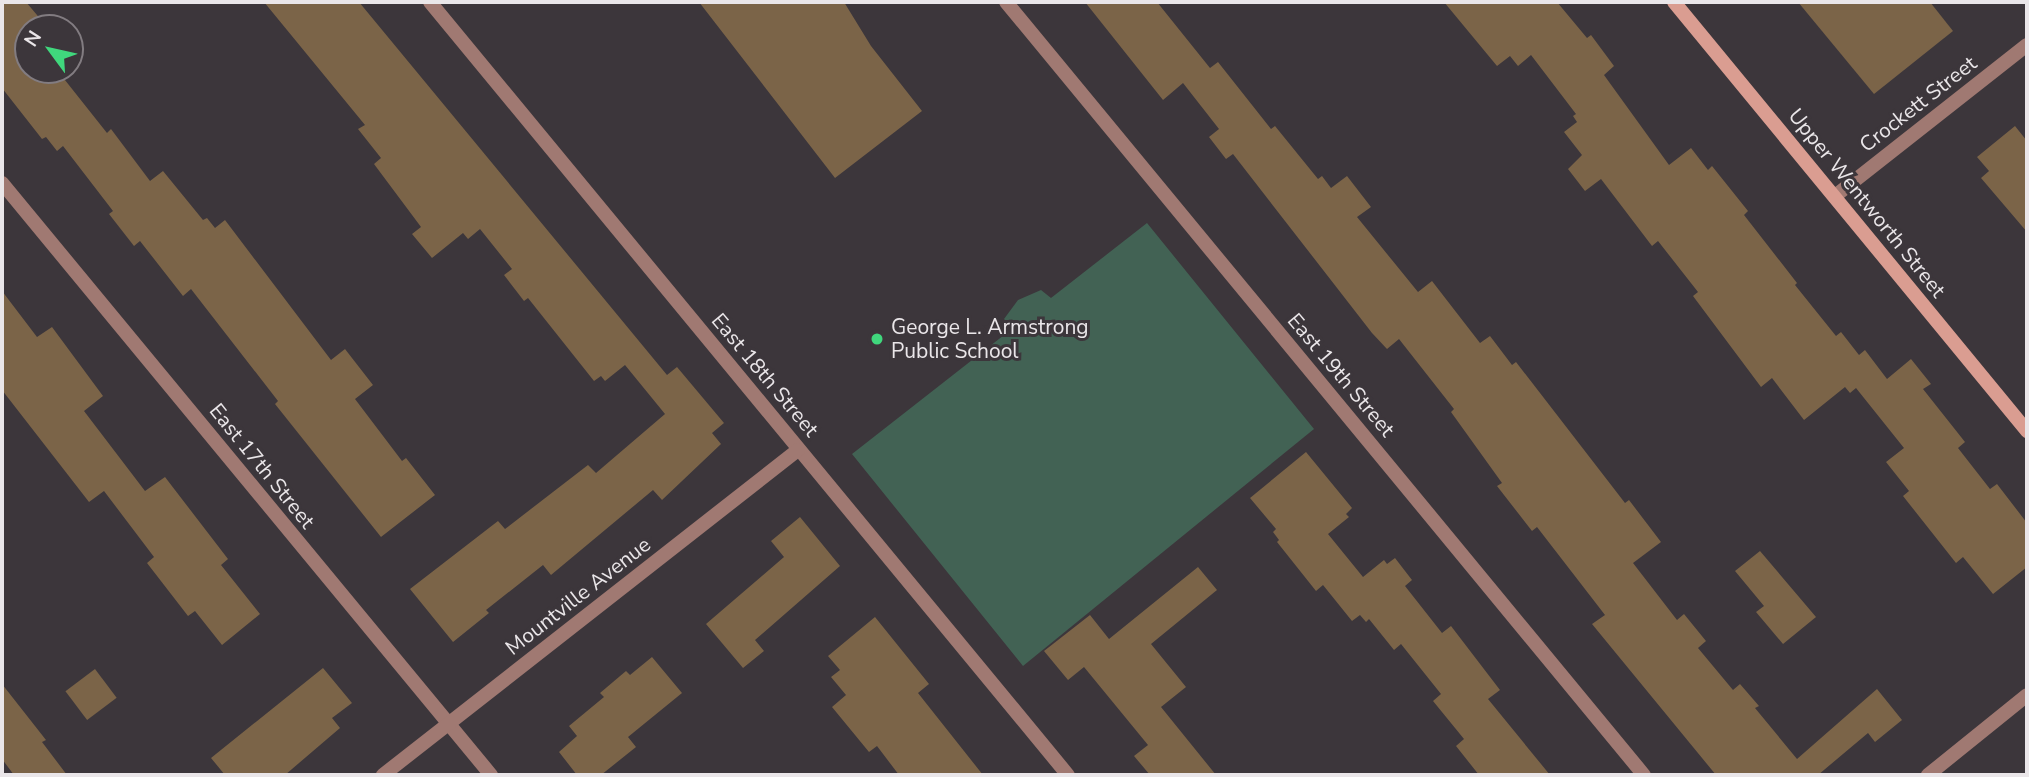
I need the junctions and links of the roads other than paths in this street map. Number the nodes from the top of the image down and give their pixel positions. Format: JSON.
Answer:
{"nodes":[{"id":1,"x":430,"y":2,"type":"edge"},
{"id":2,"x":1006,"y":2,"type":"edge"},
{"id":3,"x":1674,"y":2,"type":"edge"},
{"id":4,"x":2027,"y":45,"type":"edge"},
{"id":5,"x":2,"y":183,"type":"edge"},
{"id":6,"x":1835,"y":197,"type":"junction"},
{"id":7,"x":2027,"y":431,"type":"edge"},
{"id":8,"x":798,"y":450,"type":"junction"},
{"id":9,"x":2027,"y":695,"type":"edge"},
{"id":10,"x":447,"y":725,"type":"junction"},
{"id":11,"x":383,"y":775,"type":"edge"},
{"id":12,"x":491,"y":775,"type":"edge"},
{"id":13,"x":1068,"y":775,"type":"edge"},
{"id":14,"x":1644,"y":775,"type":"edge"},
{"id":15,"x":1928,"y":775,"type":"edge"}],
"edges":[{"from":1,"to":8,"type":"street","name":"East 18th Street"},
{"from":2,"to":14,"type":"street","name":"East 19th Street"},
{"from":3,"to":6,"type":"main road","name":"Upper Wentworth Street"},
{"from":4,"to":6,"type":"street","name":"Crockett Street"},
{"from":5,"to":10,"type":"street","name":"East 17th Street"},
{"from":6,"to":7,"type":"main road","name":"Upper Wentworth Street"},
{"from":8,"to":10,"type":"street","name":"Mountville Avenue"},
{"from":8,"to":13,"type":"street","name":"East 18th Street"},
{"from":9,"to":15,"type":"street"},
{"from":10,"to":11,"type":"street","name":"Mountville Avenue"},
{"from":10,"to":12,"type":"street","name":"East 17th Street"}]}
